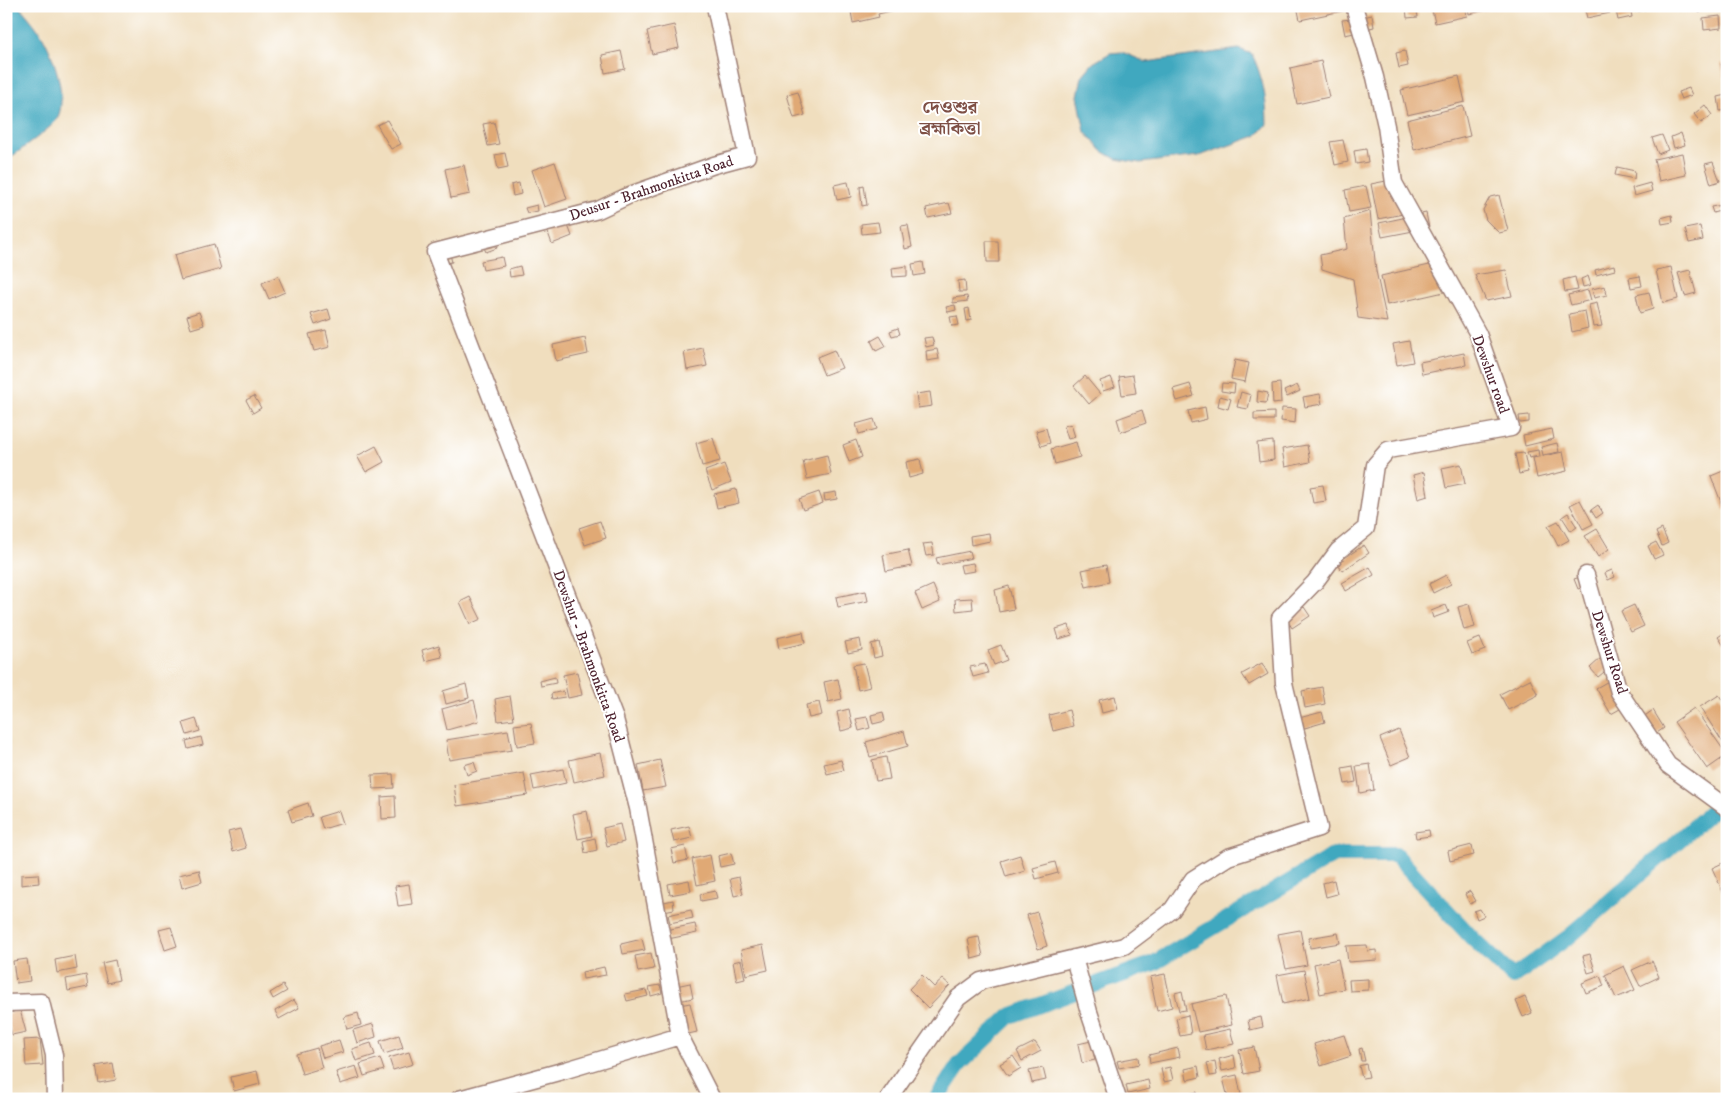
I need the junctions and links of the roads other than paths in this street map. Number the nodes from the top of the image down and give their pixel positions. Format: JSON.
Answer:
{"nodes":[{"id":1,"x":714,"y":6,"type":"edge"},
{"id":2,"x":1354,"y":6,"type":"edge"},
{"id":3,"x":435,"y":252,"type":"joint"},
{"id":4,"x":1586,"y":575,"type":"dead end"},
{"id":5,"x":1727,"y":808,"type":"edge"},
{"id":6,"x":1074,"y":958,"type":"junction"},
{"id":7,"x":6,"y":1003,"type":"edge"},
{"id":8,"x":680,"y":1036,"type":"junction"},
{"id":9,"x":55,"y":1099,"type":"edge"},
{"id":10,"x":459,"y":1099,"type":"edge"},
{"id":11,"x":712,"y":1099,"type":"edge"},
{"id":12,"x":888,"y":1099,"type":"edge"},
{"id":13,"x":1118,"y":1099,"type":"edge"}],
"edges":[{"from":1,"to":3,"type":"street","name":"Deusur - Brahmonkitta Road"},
{"from":2,"to":6,"type":"street","name":"Dewshur road"},
{"from":3,"to":8,"type":"street","name":"Dewshur - Brahmonkitta Road"},
{"from":4,"to":5,"type":"street","name":"Dewshur Road"},
{"from":6,"to":12,"type":"street"},
{"from":6,"to":13,"type":"street"},
{"from":7,"to":9,"type":"street"},
{"from":8,"to":10,"type":"street"},
{"from":8,"to":11,"type":"street","name":"Dewshur - Brahmonkitta Road"}]}
